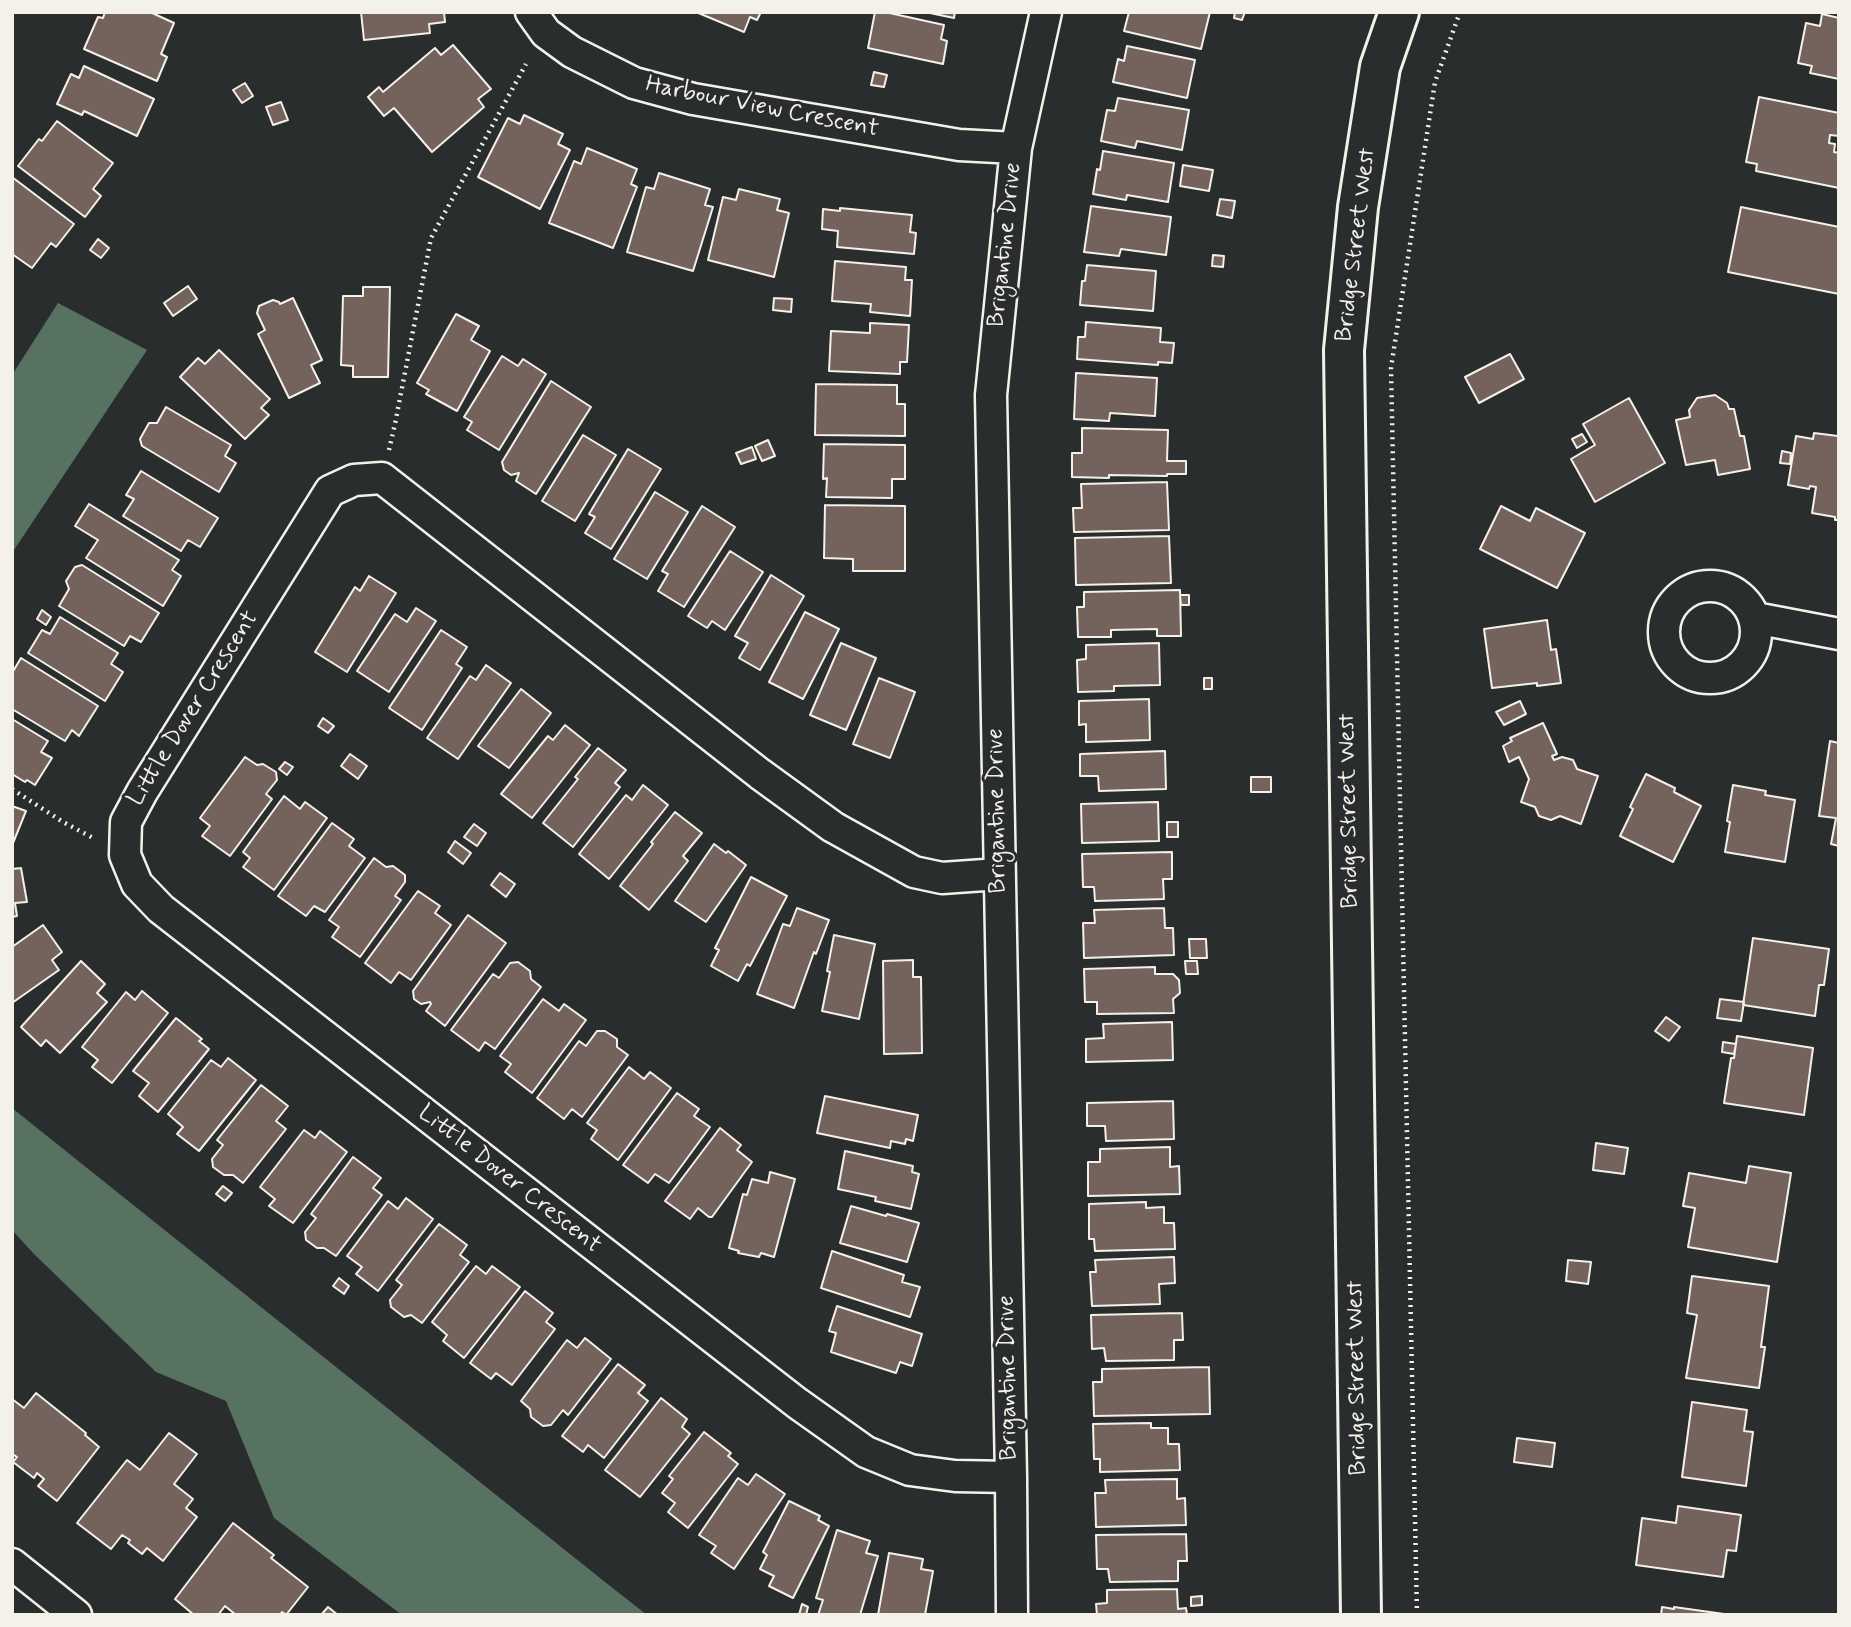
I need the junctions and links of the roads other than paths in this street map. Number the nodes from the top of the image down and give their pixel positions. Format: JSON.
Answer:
{"nodes":[{"id":1,"x":531,"y":12,"type":"edge"},
{"id":2,"x":1046,"y":12,"type":"edge"},
{"id":3,"x":1399,"y":12,"type":"edge"},
{"id":4,"x":1016,"y":148,"type":"junction"},
{"id":5,"x":1755,"y":618,"type":"dead end"},
{"id":6,"x":1839,"y":634,"type":"edge"},
{"id":7,"x":999,"y":874,"type":"junction"},
{"id":8,"x":1011,"y":1477,"type":"junction"},
{"id":9,"x":12,"y":1564,"type":"edge"},
{"id":10,"x":76,"y":1615,"type":"edge"},
{"id":11,"x":1012,"y":1615,"type":"edge"},
{"id":12,"x":1361,"y":1615,"type":"edge"}],
"edges":[{"from":1,"to":4,"type":"street","name":"Harbour View Crescent"},
{"from":2,"to":4,"type":"street","name":"Brigantine Drive"},
{"from":3,"to":12,"type":"main road","name":"Bridge Street West"},
{"from":4,"to":7,"type":"street","name":"Brigantine Drive"},
{"from":5,"to":6,"type":"street"},
{"from":7,"to":8,"type":"street","name":"Brigantine Drive"},
{"from":7,"to":8,"type":"street","name":"Little Dover Crescent"},
{"from":8,"to":11,"type":"street","name":"Brigantine Drive"},
{"from":9,"to":10,"type":"street"}]}
